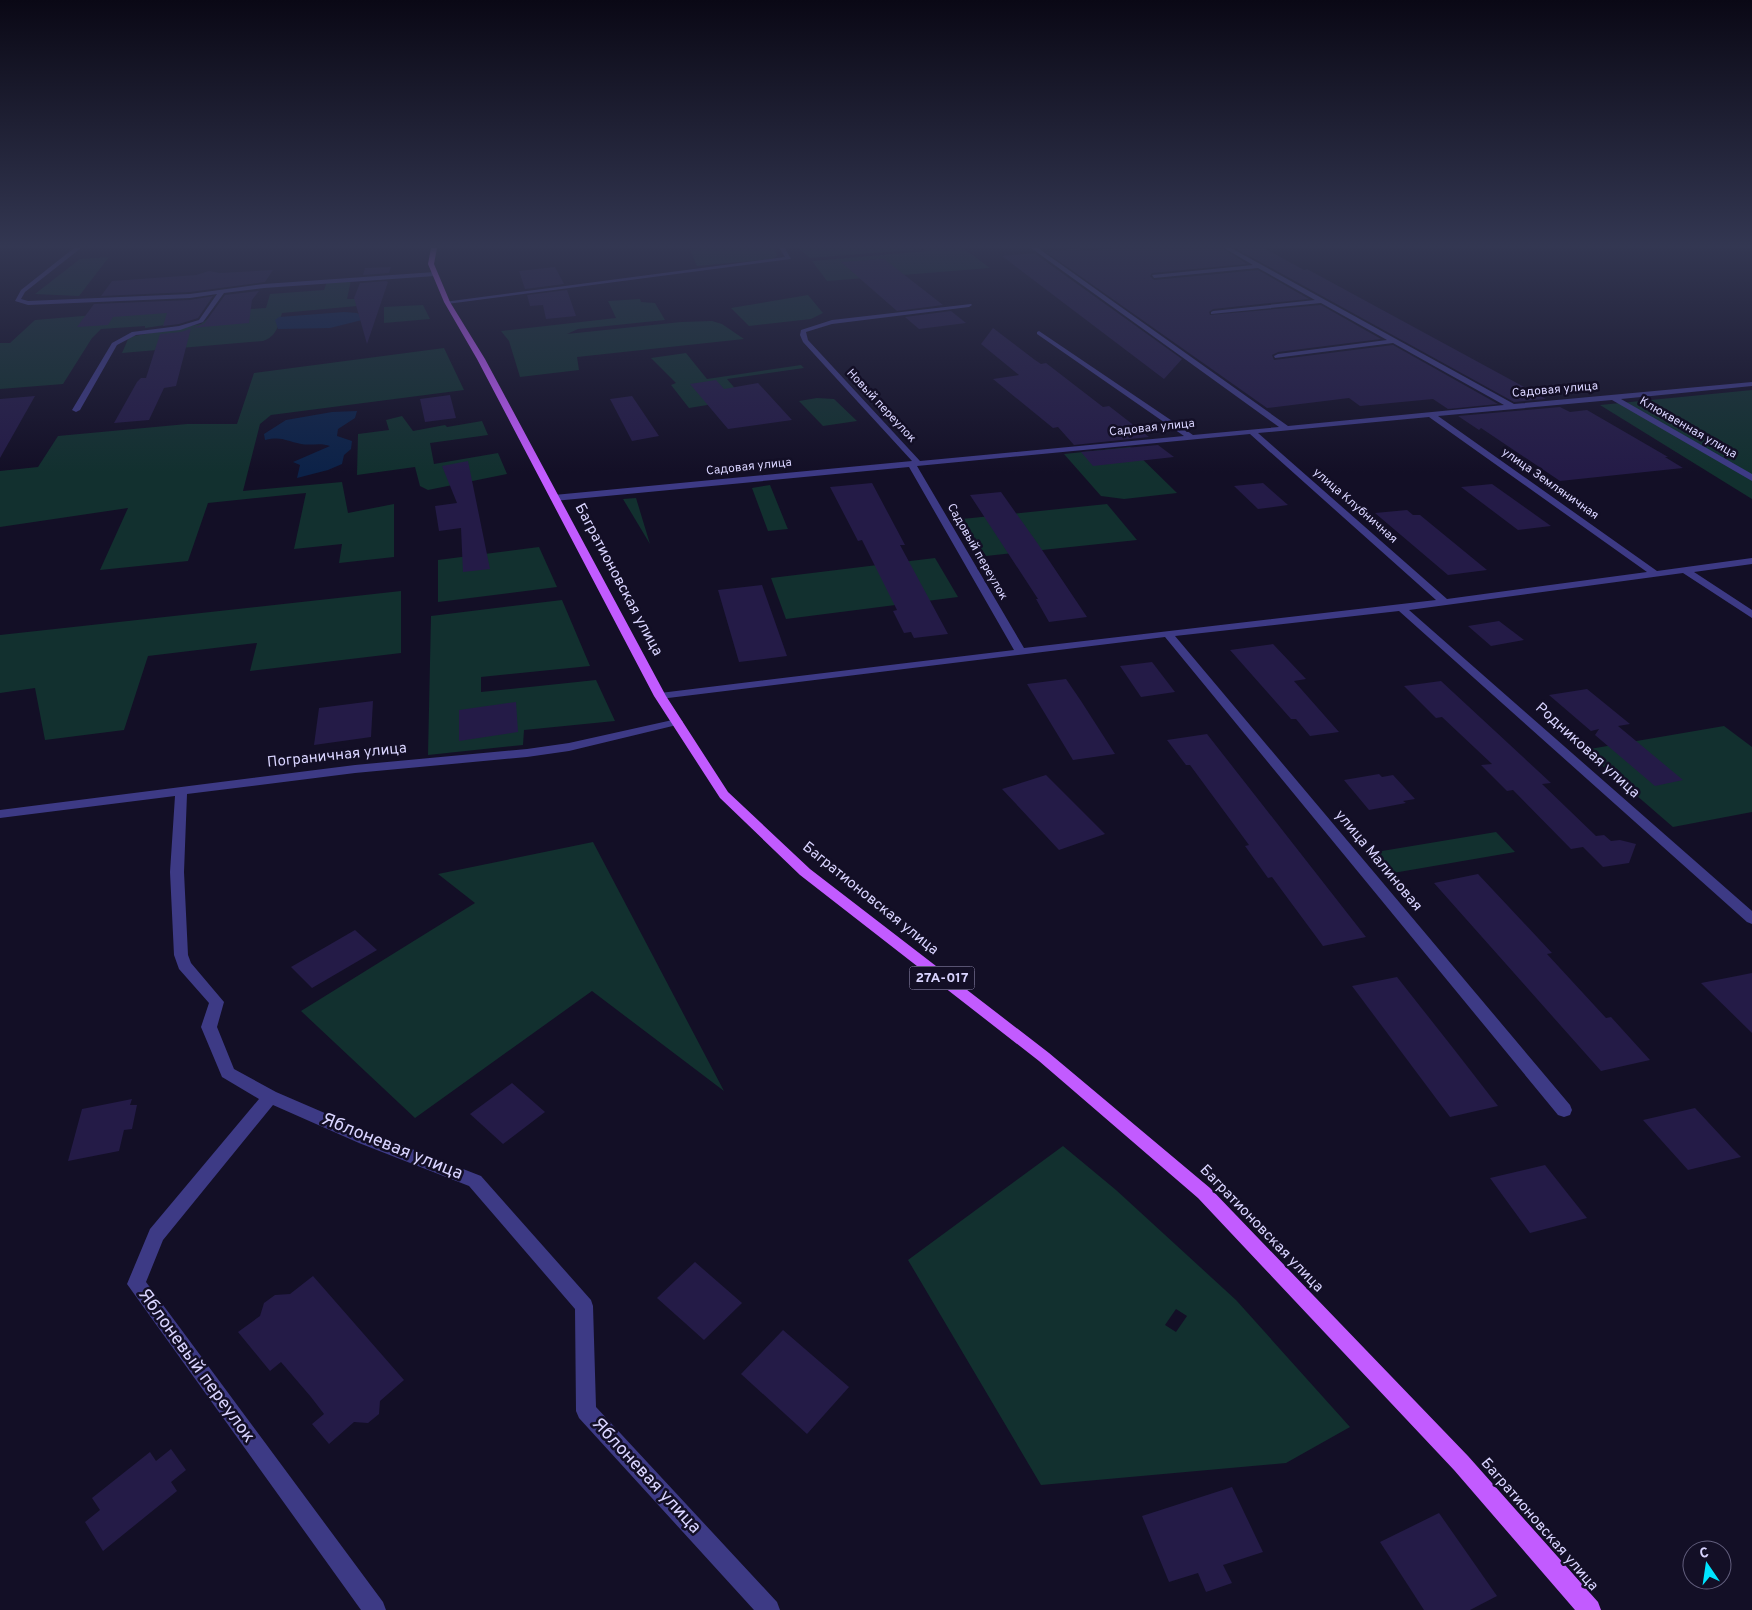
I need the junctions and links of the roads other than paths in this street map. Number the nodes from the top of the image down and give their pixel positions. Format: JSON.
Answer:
{"nodes":[{"id":1,"x":195,"y":323,"type":"edge"},
{"id":2,"x":460,"y":323,"type":"edge"},
{"id":3,"x":827,"y":323,"type":"edge"},
{"id":4,"x":1139,"y":323,"type":"edge"},
{"id":5,"x":1361,"y":323,"type":"edge"},
{"id":6,"x":1039,"y":333,"type":"dead end"},
{"id":7,"x":1394,"y":342,"type":"junction"},
{"id":8,"x":1278,"y":356,"type":"dead end"},
{"id":9,"x":1752,"y":384,"type":"edge"},
{"id":10,"x":1613,"y":397,"type":"junction"},
{"id":11,"x":1511,"y":406,"type":"junction"},
{"id":12,"x":76,"y":410,"type":"dead end"},
{"id":13,"x":1430,"y":414,"type":"junction"},
{"id":14,"x":1286,"y":428,"type":"junction"},
{"id":15,"x":1250,"y":431,"type":"junction"},
{"id":16,"x":1191,"y":437,"type":"junction"},
{"id":17,"x":915,"y":463,"type":"junction"},
{"id":18,"x":1752,"y":478,"type":"edge"},
{"id":19,"x":554,"y":498,"type":"junction"},
{"id":20,"x":1752,"y":561,"type":"edge"},
{"id":21,"x":1686,"y":571,"type":"junction"},
{"id":22,"x":1657,"y":574,"type":"junction"},
{"id":23,"x":1443,"y":601,"type":"junction"},
{"id":24,"x":1401,"y":608,"type":"junction"},
{"id":25,"x":1752,"y":616,"type":"edge"},
{"id":26,"x":1168,"y":634,"type":"junction"},
{"id":27,"x":1022,"y":652,"type":"junction"},
{"id":28,"x":660,"y":696,"type":"junction"},
{"id":29,"x":677,"y":722,"type":"junction"},
{"id":30,"x":181,"y":791,"type":"junction"},
{"id":31,"x":0,"y":814,"type":"edge"},
{"id":32,"x":1752,"y":919,"type":"edge"},
{"id":33,"x":270,"y":1097,"type":"junction"},
{"id":34,"x":1564,"y":1110,"type":"dead end"},
{"id":35,"x":375,"y":1610,"type":"edge"},
{"id":36,"x":769,"y":1610,"type":"edge"},
{"id":37,"x":1590,"y":1610,"type":"edge"}],
"edges":[{"from":1,"to":12,"type":"street"},
{"from":2,"to":19,"type":"main road","name":"Багратионовская улица","number":"27А-017"},
{"from":3,"to":17,"type":"street","name":"Новый переулок"},
{"from":4,"to":14,"type":"street"},
{"from":5,"to":7,"type":"street"},
{"from":6,"to":16,"type":"street"},
{"from":7,"to":8,"type":"street"},
{"from":7,"to":11,"type":"street"},
{"from":9,"to":10,"type":"street","name":"Садовая улица"},
{"from":10,"to":11,"type":"street","name":"Садовая улица"},
{"from":10,"to":18,"type":"street","name":"Клюквенная улица"},
{"from":11,"to":13,"type":"street","name":"Садовая улица"},
{"from":13,"to":14,"type":"street","name":"Садовая улица"},
{"from":13,"to":22,"type":"street","name":"улица Земляничная"},
{"from":14,"to":15,"type":"street","name":"Садовая улица"},
{"from":15,"to":16,"type":"street","name":"Садовая улица"},
{"from":15,"to":23,"type":"street","name":"улица Клубничная"},
{"from":16,"to":17,"type":"street","name":"Садовая улица"},
{"from":17,"to":19,"type":"street","name":"Садовая улица"},
{"from":17,"to":27,"type":"street","name":"Садовый переулок"},
{"from":19,"to":28,"type":"main road","name":"Багратионовская улица","number":"27А-017"},
{"from":20,"to":21,"type":"street"},
{"from":21,"to":22,"type":"street"},
{"from":21,"to":25,"type":"street"},
{"from":22,"to":23,"type":"street"},
{"from":23,"to":24,"type":"street"},
{"from":24,"to":26,"type":"street"},
{"from":24,"to":32,"type":"street","name":"Родниковая улица"},
{"from":26,"to":27,"type":"street"},
{"from":26,"to":34,"type":"street","name":"улица Малиновая"},
{"from":27,"to":28,"type":"street"},
{"from":28,"to":29,"type":"main road","name":"Багратионовская улица","number":"27А-017"},
{"from":29,"to":30,"type":"street","name":"Пограничная улица"},
{"from":29,"to":37,"type":"main road","name":"Багратионовская улица","number":"27А-017"},
{"from":30,"to":31,"type":"street","name":"Пограничная улица"},
{"from":30,"to":33,"type":"street","name":"Яблоневая улица"},
{"from":33,"to":35,"type":"street","name":"Яблоневый переулок"},
{"from":33,"to":36,"type":"street","name":"Яблоневая улица"}]}
